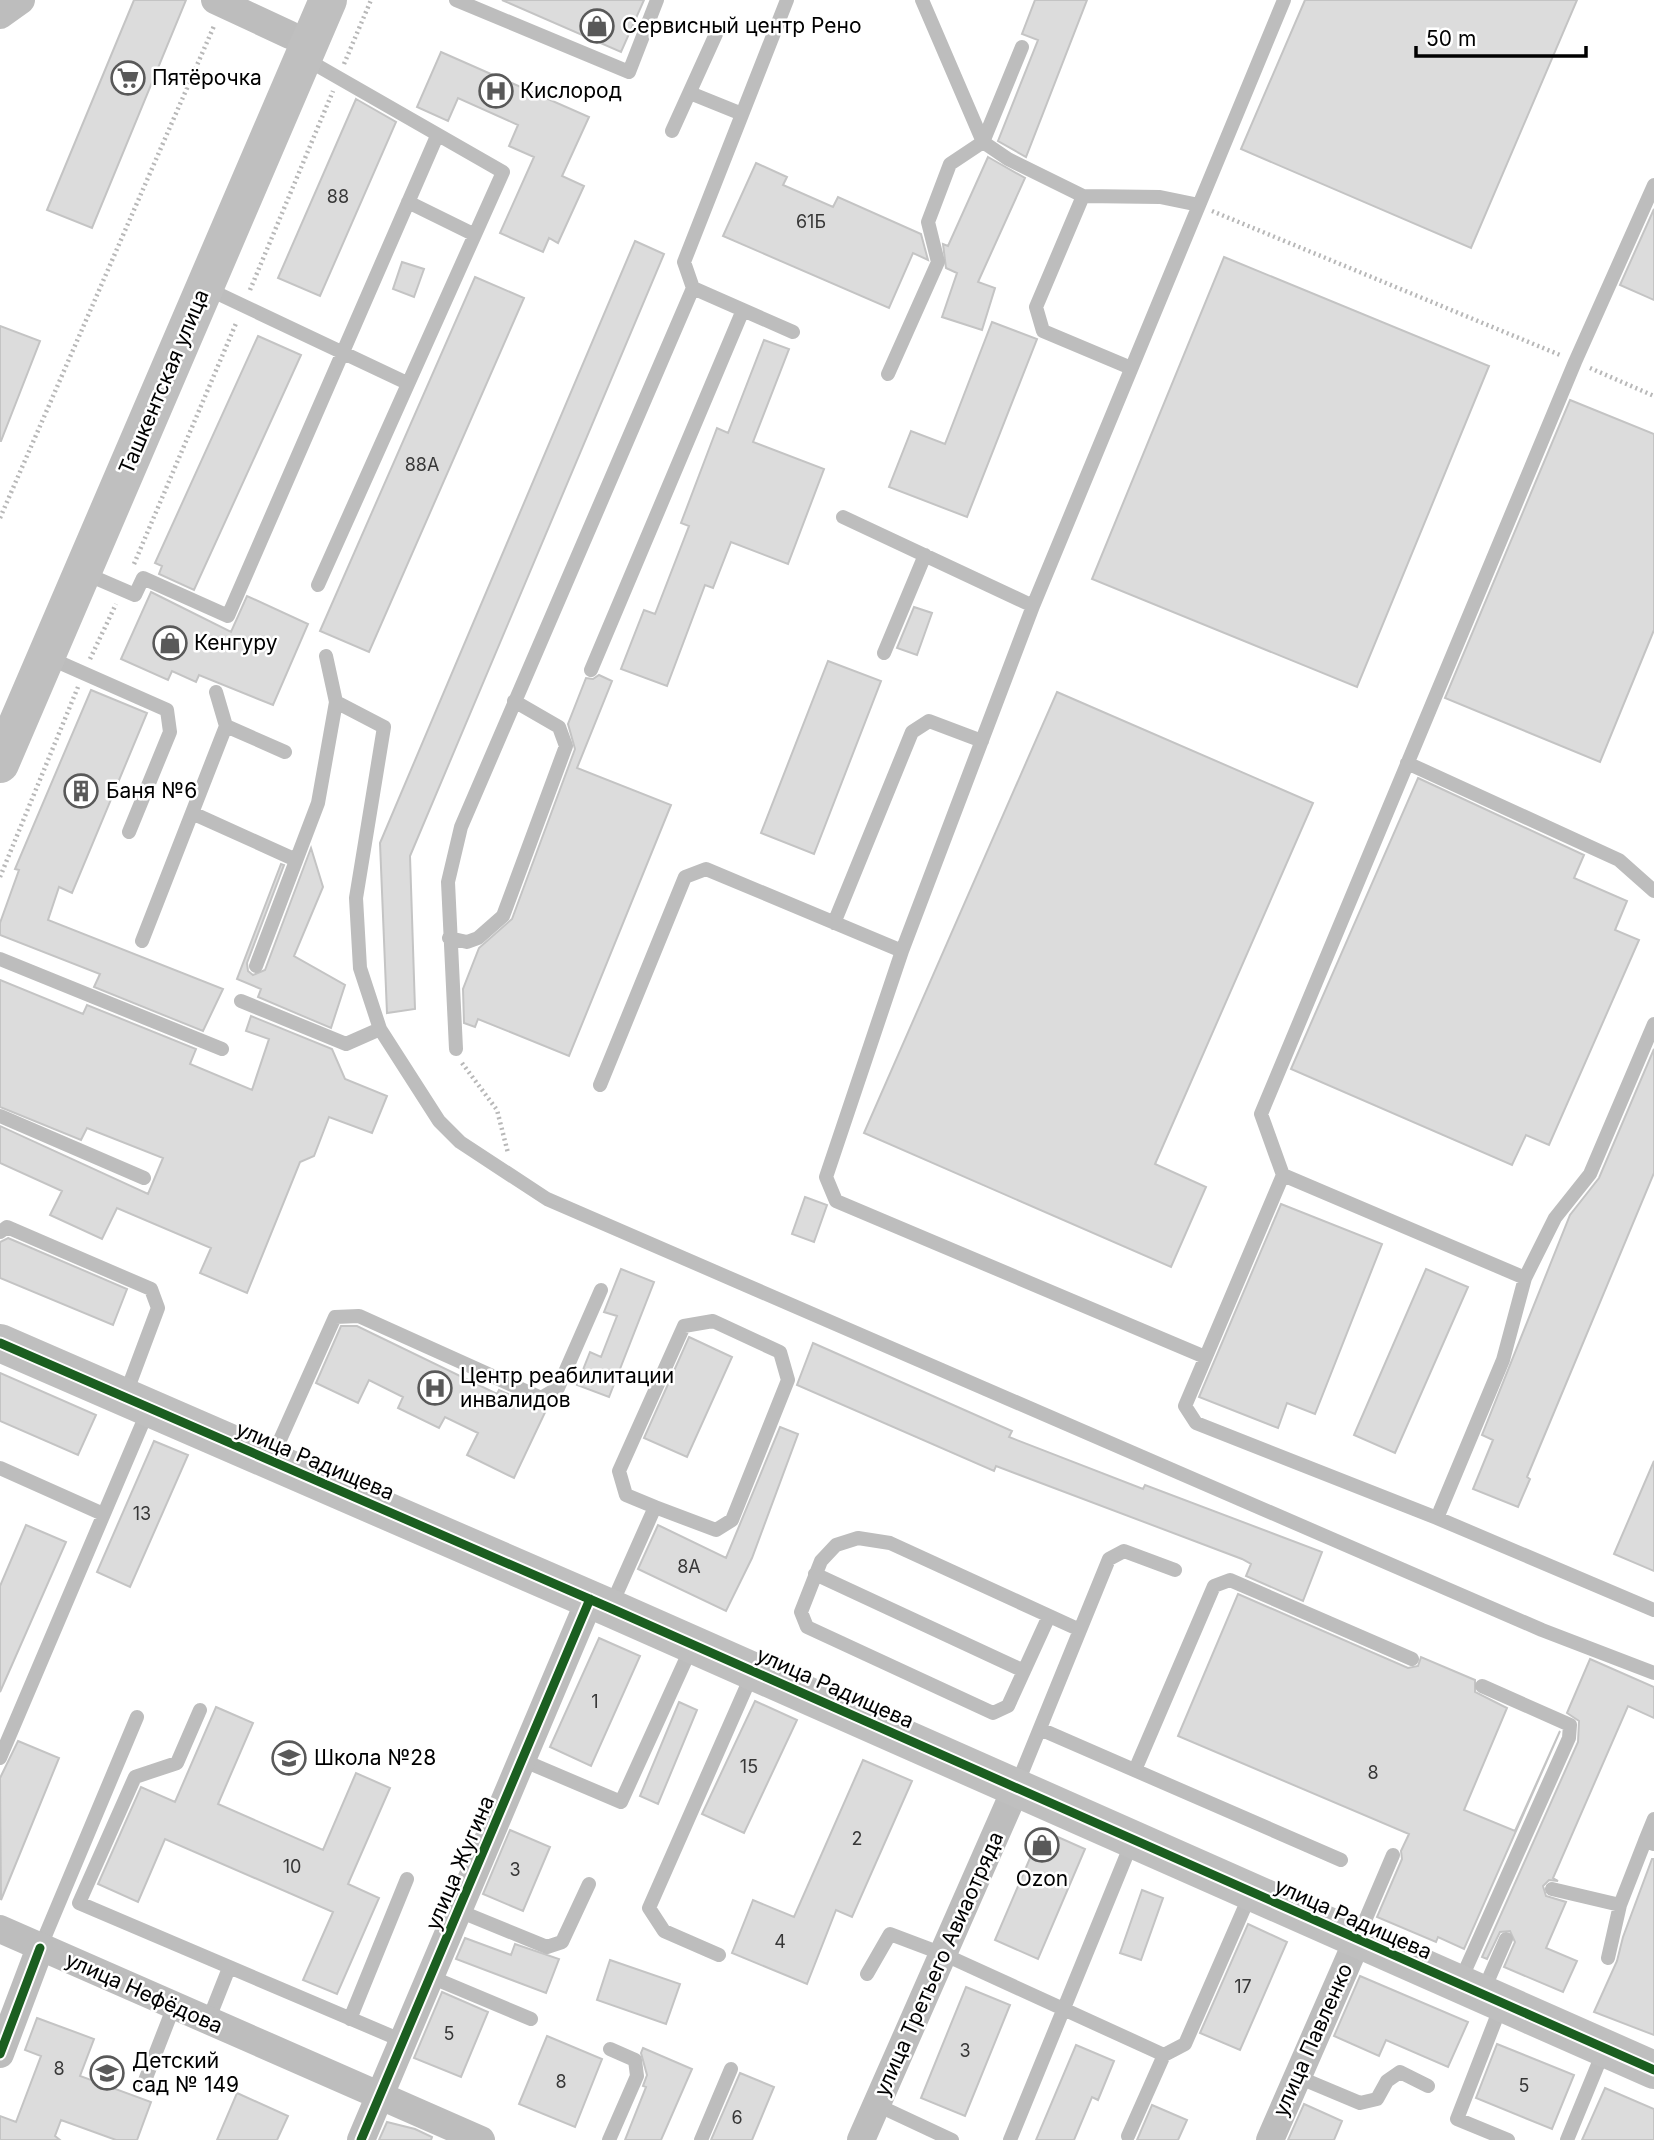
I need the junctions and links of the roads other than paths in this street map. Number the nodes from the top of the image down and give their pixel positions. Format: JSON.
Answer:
{"nodes":[{"id":1,"x":21,"y":0,"type":"edge"},
{"id":2,"x":304,"y":0,"type":"edge"},
{"id":3,"x":328,"y":0,"type":"edge"},
{"id":4,"x":456,"y":0,"type":"edge"},
{"id":5,"x":657,"y":0,"type":"edge"},
{"id":6,"x":787,"y":0,"type":"edge"},
{"id":7,"x":922,"y":0,"type":"edge"},
{"id":8,"x":1284,"y":0,"type":"edge"},
{"id":9,"x":220,"y":2,"type":"edge"},
{"id":10,"x":0,"y":15,"type":"edge"},
{"id":11,"x":716,"y":34,"type":"dead end"},
{"id":12,"x":301,"y":45,"type":"junction"},
{"id":13,"x":1022,"y":47,"type":"dead end"},
{"id":14,"x":690,"y":93,"type":"junction"},
{"id":15,"x":742,"y":114,"type":"junction"},
{"id":16,"x":672,"y":131,"type":"dead end"},
{"id":17,"x":437,"y":136,"type":"junction"},
{"id":18,"x":983,"y":142,"type":"junction"},
{"id":19,"x":1654,"y":185,"type":"edge"},
{"id":20,"x":1083,"y":196,"type":"junction"},
{"id":21,"x":408,"y":202,"type":"junction"},
{"id":22,"x":1199,"y":205,"type":"junction"},
{"id":23,"x":473,"y":234,"type":"junction"},
{"id":24,"x":204,"y":287,"type":"junction"},
{"id":25,"x":693,"y":288,"type":"junction"},
{"id":26,"x":743,"y":310,"type":"junction"},
{"id":27,"x":793,"y":332,"type":"dead end"},
{"id":28,"x":342,"y":355,"type":"junction"},
{"id":29,"x":1131,"y":368,"type":"junction"},
{"id":30,"x":888,"y":374,"type":"dead end"},
{"id":31,"x":407,"y":383,"type":"junction"},
{"id":32,"x":843,"y":516,"type":"dead end"},
{"id":33,"x":925,"y":555,"type":"junction"},
{"id":34,"x":82,"y":572,"type":"junction"},
{"id":35,"x":318,"y":585,"type":"dead end"},
{"id":36,"x":1033,"y":606,"type":"junction"},
{"id":37,"x":884,"y":653,"type":"dead end"},
{"id":38,"x":326,"y":656,"type":"dead end"},
{"id":39,"x":46,"y":657,"type":"junction"},
{"id":40,"x":592,"y":670,"type":"dead end"},
{"id":41,"x":216,"y":692,"type":"dead end"},
{"id":42,"x":514,"y":701,"type":"junction"},
{"id":43,"x":336,"y":702,"type":"junction"},
{"id":44,"x":0,"y":716,"type":"edge"},
{"id":45,"x":226,"y":726,"type":"junction"},
{"id":46,"x":982,"y":741,"type":"junction"},
{"id":47,"x":285,"y":752,"type":"dead end"},
{"id":48,"x":0,"y":764,"type":"edge"},
{"id":49,"x":1407,"y":764,"type":"junction"},
{"id":50,"x":192,"y":813,"type":"junction"},
{"id":51,"x":130,"y":832,"type":"dead end"},
{"id":52,"x":296,"y":860,"type":"junction"},
{"id":53,"x":1654,"y":891,"type":"edge"},
{"id":54,"x":834,"y":923,"type":"junction"},
{"id":55,"x":449,"y":939,"type":"junction"},
{"id":56,"x":142,"y":941,"type":"dead end"},
{"id":57,"x":902,"y":951,"type":"junction"},
{"id":58,"x":0,"y":960,"type":"edge"},
{"id":59,"x":256,"y":966,"type":"dead end"},
{"id":60,"x":241,"y":1001,"type":"dead end"},
{"id":61,"x":1654,"y":1024,"type":"edge"},
{"id":62,"x":380,"y":1029,"type":"junction"},
{"id":63,"x":222,"y":1049,"type":"dead end"},
{"id":64,"x":456,"y":1049,"type":"dead end"},
{"id":65,"x":600,"y":1086,"type":"dead end"},
{"id":66,"x":0,"y":1116,"type":"edge"},
{"id":67,"x":1283,"y":1175,"type":"junction"},
{"id":68,"x":144,"y":1178,"type":"dead end"},
{"id":69,"x":0,"y":1232,"type":"edge"},
{"id":70,"x":1525,"y":1278,"type":"junction"},
{"id":71,"x":601,"y":1290,"type":"dead end"},
{"id":72,"x":0,"y":1343,"type":"edge"},
{"id":73,"x":1205,"y":1357,"type":"junction"},
{"id":74,"x":136,"y":1403,"type":"junction"},
{"id":75,"x":270,"y":1461,"type":"junction"},
{"id":76,"x":0,"y":1468,"type":"edge"},
{"id":77,"x":655,"y":1507,"type":"junction"},
{"id":78,"x":103,"y":1514,"type":"junction"},
{"id":79,"x":1437,"y":1518,"type":"junction"},
{"id":80,"x":1175,"y":1570,"type":"dead end"},
{"id":81,"x":815,"y":1574,"type":"junction"},
{"id":82,"x":600,"y":1603,"type":"junction"},
{"id":83,"x":1654,"y":1610,"type":"edge"},
{"id":84,"x":1049,"y":1616,"type":"junction"},
{"id":85,"x":1080,"y":1630,"type":"junction"},
{"id":86,"x":693,"y":1644,"type":"junction"},
{"id":87,"x":1412,"y":1659,"type":"dead end"},
{"id":88,"x":754,"y":1671,"type":"junction"},
{"id":89,"x":1024,"y":1671,"type":"junction"},
{"id":90,"x":1654,"y":1674,"type":"edge"},
{"id":91,"x":1482,"y":1686,"type":"dead end"},
{"id":92,"x":200,"y":1710,"type":"dead end"},
{"id":93,"x":136,"y":1717,"type":"dead end"},
{"id":94,"x":1040,"y":1729,"type":"junction"},
{"id":95,"x":0,"y":1758,"type":"edge"},
{"id":96,"x":522,"y":1760,"type":"junction"},
{"id":97,"x":1135,"y":1770,"type":"junction"},
{"id":98,"x":1016,"y":1788,"type":"junction"},
{"id":99,"x":1654,"y":1819,"type":"edge"},
{"id":100,"x":1132,"y":1841,"type":"junction"},
{"id":101,"x":1649,"y":1842,"type":"edge"},
{"id":102,"x":1393,"y":1855,"type":"dead end"},
{"id":103,"x":1341,"y":1860,"type":"dead end"},
{"id":104,"x":407,"y":1879,"type":"dead end"},
{"id":105,"x":589,"y":1884,"type":"dead end"},
{"id":106,"x":1552,"y":1889,"type":"dead end"},
{"id":107,"x":1251,"y":1893,"type":"junction"},
{"id":108,"x":1620,"y":1905,"type":"junction"},
{"id":109,"x":458,"y":1911,"type":"junction"},
{"id":110,"x":0,"y":1929,"type":"edge"},
{"id":111,"x":1506,"y":1939,"type":"dead end"},
{"id":112,"x":1357,"y":1941,"type":"junction"},
{"id":113,"x":40,"y":1948,"type":"junction"},
{"id":114,"x":943,"y":1954,"type":"junction"},
{"id":115,"x":719,"y":1955,"type":"dead end"},
{"id":116,"x":1608,"y":1958,"type":"dead end"},
{"id":117,"x":229,"y":1968,"type":"junction"},
{"id":118,"x":867,"y":1974,"type":"dead end"},
{"id":119,"x":431,"y":1977,"type":"junction"},
{"id":120,"x":1481,"y":1995,"type":"junction"},
{"id":121,"x":174,"y":2007,"type":"junction"},
{"id":122,"x":1063,"y":2009,"type":"junction"},
{"id":123,"x":350,"y":2019,"type":"junction"},
{"id":124,"x":531,"y":2019,"type":"dead end"},
{"id":125,"x":208,"y":2021,"type":"junction"},
{"id":126,"x":403,"y":2041,"type":"junction"},
{"id":127,"x":610,"y":2049,"type":"dead end"},
{"id":128,"x":1605,"y":2049,"type":"junction"},
{"id":129,"x":0,"y":2052,"type":"edge"},
{"id":130,"x":1164,"y":2054,"type":"junction"},
{"id":131,"x":731,"y":2069,"type":"dead end"},
{"id":132,"x":1654,"y":2070,"type":"edge"},
{"id":133,"x":1298,"y":2077,"type":"junction"},
{"id":134,"x":144,"y":2083,"type":"dead end"},
{"id":135,"x":1428,"y":2086,"type":"dead end"},
{"id":136,"x":380,"y":2096,"type":"junction"},
{"id":137,"x":877,"y":2105,"type":"junction"},
{"id":138,"x":1128,"y":2136,"type":"dead end"},
{"id":139,"x":361,"y":2140,"type":"edge"},
{"id":140,"x":481,"y":2140,"type":"edge"},
{"id":141,"x":609,"y":2140,"type":"edge"},
{"id":142,"x":701,"y":2140,"type":"edge"},
{"id":143,"x":862,"y":2140,"type":"edge"},
{"id":144,"x":952,"y":2140,"type":"edge"},
{"id":145,"x":1010,"y":2140,"type":"edge"},
{"id":146,"x":1270,"y":2140,"type":"edge"},
{"id":147,"x":1508,"y":2140,"type":"edge"},
{"id":148,"x":1567,"y":2140,"type":"edge"}],
"edges":[{"from":1,"to":10,"type":"street"},
{"from":2,"to":12,"type":"street","name":"Ташкентская улица"},
{"from":3,"to":12,"type":"street","name":"Ташкентская улица"},
{"from":4,"to":5,"type":"lane"},
{"from":6,"to":15,"type":"lane"},
{"from":7,"to":18,"type":"lane"},
{"from":8,"to":22,"type":"lane"},
{"from":9,"to":12,"type":"street"},
{"from":11,"to":14,"type":"lane"},
{"from":12,"to":17,"type":"lane"},
{"from":12,"to":24,"type":"street","name":"Ташкентская улица"},
{"from":12,"to":44,"type":"street","name":"Ташкентская улица"},
{"from":13,"to":18,"type":"lane"},
{"from":14,"to":15,"type":"lane"},
{"from":14,"to":16,"type":"lane"},
{"from":15,"to":25,"type":"lane"},
{"from":17,"to":21,"type":"lane"},
{"from":17,"to":23,"type":"lane"},
{"from":18,"to":20,"type":"lane"},
{"from":18,"to":30,"type":"lane"},
{"from":19,"to":49,"type":"lane"},
{"from":20,"to":22,"type":"lane"},
{"from":20,"to":29,"type":"lane"},
{"from":21,"to":23,"type":"lane"},
{"from":21,"to":28,"type":"lane"},
{"from":22,"to":29,"type":"lane"},
{"from":23,"to":31,"type":"lane"},
{"from":24,"to":28,"type":"lane"},
{"from":24,"to":34,"type":"street","name":"Ташкентская улица"},
{"from":25,"to":26,"type":"lane"},
{"from":25,"to":42,"type":"lane"},
{"from":26,"to":27,"type":"lane"},
{"from":26,"to":40,"type":"lane"},
{"from":28,"to":31,"type":"lane"},
{"from":28,"to":34,"type":"lane"},
{"from":29,"to":36,"type":"lane"},
{"from":31,"to":35,"type":"lane"},
{"from":32,"to":33,"type":"lane"},
{"from":33,"to":36,"type":"lane"},
{"from":33,"to":37,"type":"lane"},
{"from":34,"to":39,"type":"street","name":"Ташкентская улица"},
{"from":36,"to":46,"type":"lane"},
{"from":38,"to":43,"type":"lane"},
{"from":39,"to":48,"type":"street","name":"Ташкентская улица"},
{"from":39,"to":51,"type":"lane"},
{"from":41,"to":45,"type":"lane"},
{"from":42,"to":55,"type":"lane"},
{"from":42,"to":55,"type":"lane"},
{"from":43,"to":52,"type":"lane"},
{"from":43,"to":62,"type":"lane"},
{"from":45,"to":47,"type":"lane"},
{"from":45,"to":50,"type":"lane"},
{"from":46,"to":54,"type":"lane"},
{"from":46,"to":57,"type":"lane"},
{"from":49,"to":53,"type":"lane"},
{"from":49,"to":67,"type":"lane"},
{"from":50,"to":52,"type":"lane"},
{"from":50,"to":56,"type":"lane"},
{"from":52,"to":59,"type":"lane"},
{"from":54,"to":57,"type":"lane"},
{"from":54,"to":65,"type":"lane"},
{"from":55,"to":64,"type":"lane"},
{"from":57,"to":73,"type":"lane"},
{"from":58,"to":63,"type":"lane"},
{"from":60,"to":62,"type":"lane"},
{"from":61,"to":70,"type":"lane"},
{"from":62,"to":90,"type":"lane"},
{"from":66,"to":68,"type":"lane"},
{"from":67,"to":70,"type":"lane"},
{"from":67,"to":73,"type":"lane"},
{"from":69,"to":74,"type":"lane"},
{"from":70,"to":79,"type":"lane"},
{"from":71,"to":75,"type":"lane"},
{"from":72,"to":74,"type":"street","name":"улица Радищева"},
{"from":73,"to":79,"type":"lane"},
{"from":74,"to":75,"type":"street","name":"улица Радищева"},
{"from":74,"to":78,"type":"lane"},
{"from":75,"to":82,"type":"street","name":"улица Радищева"},
{"from":76,"to":78,"type":"lane"},
{"from":77,"to":77,"type":"lane"},
{"from":77,"to":82,"type":"lane"},
{"from":78,"to":95,"type":"lane"},
{"from":79,"to":83,"type":"lane"},
{"from":80,"to":85,"type":"lane"},
{"from":81,"to":84,"type":"lane"},
{"from":81,"to":89,"type":"lane"},
{"from":81,"to":89,"type":"lane"},
{"from":82,"to":86,"type":"street","name":"улица Радищева"},
{"from":82,"to":96,"type":"street","name":"улица Жугина"},
{"from":84,"to":85,"type":"lane"},
{"from":84,"to":89,"type":"lane"},
{"from":85,"to":94,"type":"lane"},
{"from":86,"to":88,"type":"street","name":"улица Радищева"},
{"from":86,"to":96,"type":"lane"},
{"from":87,"to":97,"type":"lane"},
{"from":88,"to":98,"type":"street","name":"улица Радищева"},
{"from":88,"to":115,"type":"lane"},
{"from":91,"to":120,"type":"lane"},
{"from":92,"to":117,"type":"lane"},
{"from":93,"to":113,"type":"lane"},
{"from":94,"to":97,"type":"lane"},
{"from":94,"to":98,"type":"lane"},
{"from":96,"to":109,"type":"street","name":"улица Жугина"},
{"from":97,"to":103,"type":"lane"},
{"from":98,"to":100,"type":"street","name":"улица Радищева"},
{"from":98,"to":114,"type":"street","name":"улица Третьего Авиаотряда"},
{"from":99,"to":101,"type":"lane"},
{"from":100,"to":107,"type":"street","name":"улица Радищева"},
{"from":100,"to":122,"type":"lane"},
{"from":101,"to":108,"type":"lane"},
{"from":102,"to":112,"type":"lane"},
{"from":104,"to":123,"type":"lane"},
{"from":105,"to":109,"type":"lane"},
{"from":106,"to":108,"type":"lane"},
{"from":107,"to":112,"type":"street","name":"улица Радищева"},
{"from":107,"to":130,"type":"lane"},
{"from":108,"to":116,"type":"lane"},
{"from":109,"to":119,"type":"street","name":"улица Жугина"},
{"from":110,"to":113,"type":"street","name":"улица Нефёдова"},
{"from":111,"to":120,"type":"lane"},
{"from":112,"to":120,"type":"street","name":"улица Радищева"},
{"from":112,"to":133,"type":"street","name":"улица Павленко"},
{"from":113,"to":121,"type":"street","name":"улица Нефёдова"},
{"from":113,"to":129,"type":"street"},
{"from":114,"to":118,"type":"lane"},
{"from":114,"to":122,"type":"lane"},
{"from":114,"to":137,"type":"street","name":"улица Третьего Авиаотряда"},
{"from":117,"to":123,"type":"lane"},
{"from":117,"to":125,"type":"lane"},
{"from":119,"to":124,"type":"lane"},
{"from":119,"to":126,"type":"street","name":"улица Жугина"},
{"from":120,"to":128,"type":"street","name":"улица Радищева"},
{"from":120,"to":147,"type":"lane"},
{"from":121,"to":125,"type":"street","name":"улица Нефёдова"},
{"from":121,"to":134,"type":"lane"},
{"from":122,"to":130,"type":"lane"},
{"from":122,"to":145,"type":"lane"},
{"from":123,"to":126,"type":"lane"},
{"from":125,"to":136,"type":"street","name":"улица Нефёдова"},
{"from":126,"to":136,"type":"street","name":"улица Жугина"},
{"from":127,"to":141,"type":"lane"},
{"from":128,"to":132,"type":"street","name":"улица Радищева"},
{"from":128,"to":148,"type":"lane"},
{"from":130,"to":138,"type":"lane"},
{"from":131,"to":142,"type":"lane"},
{"from":133,"to":135,"type":"lane"},
{"from":133,"to":146,"type":"street","name":"улица Павленко"},
{"from":136,"to":139,"type":"street","name":"улица Жугина"},
{"from":136,"to":140,"type":"street","name":"улица Нефёдова"},
{"from":137,"to":143,"type":"street","name":"улица Третьего Авиаотряда"},
{"from":137,"to":144,"type":"lane"}]}
